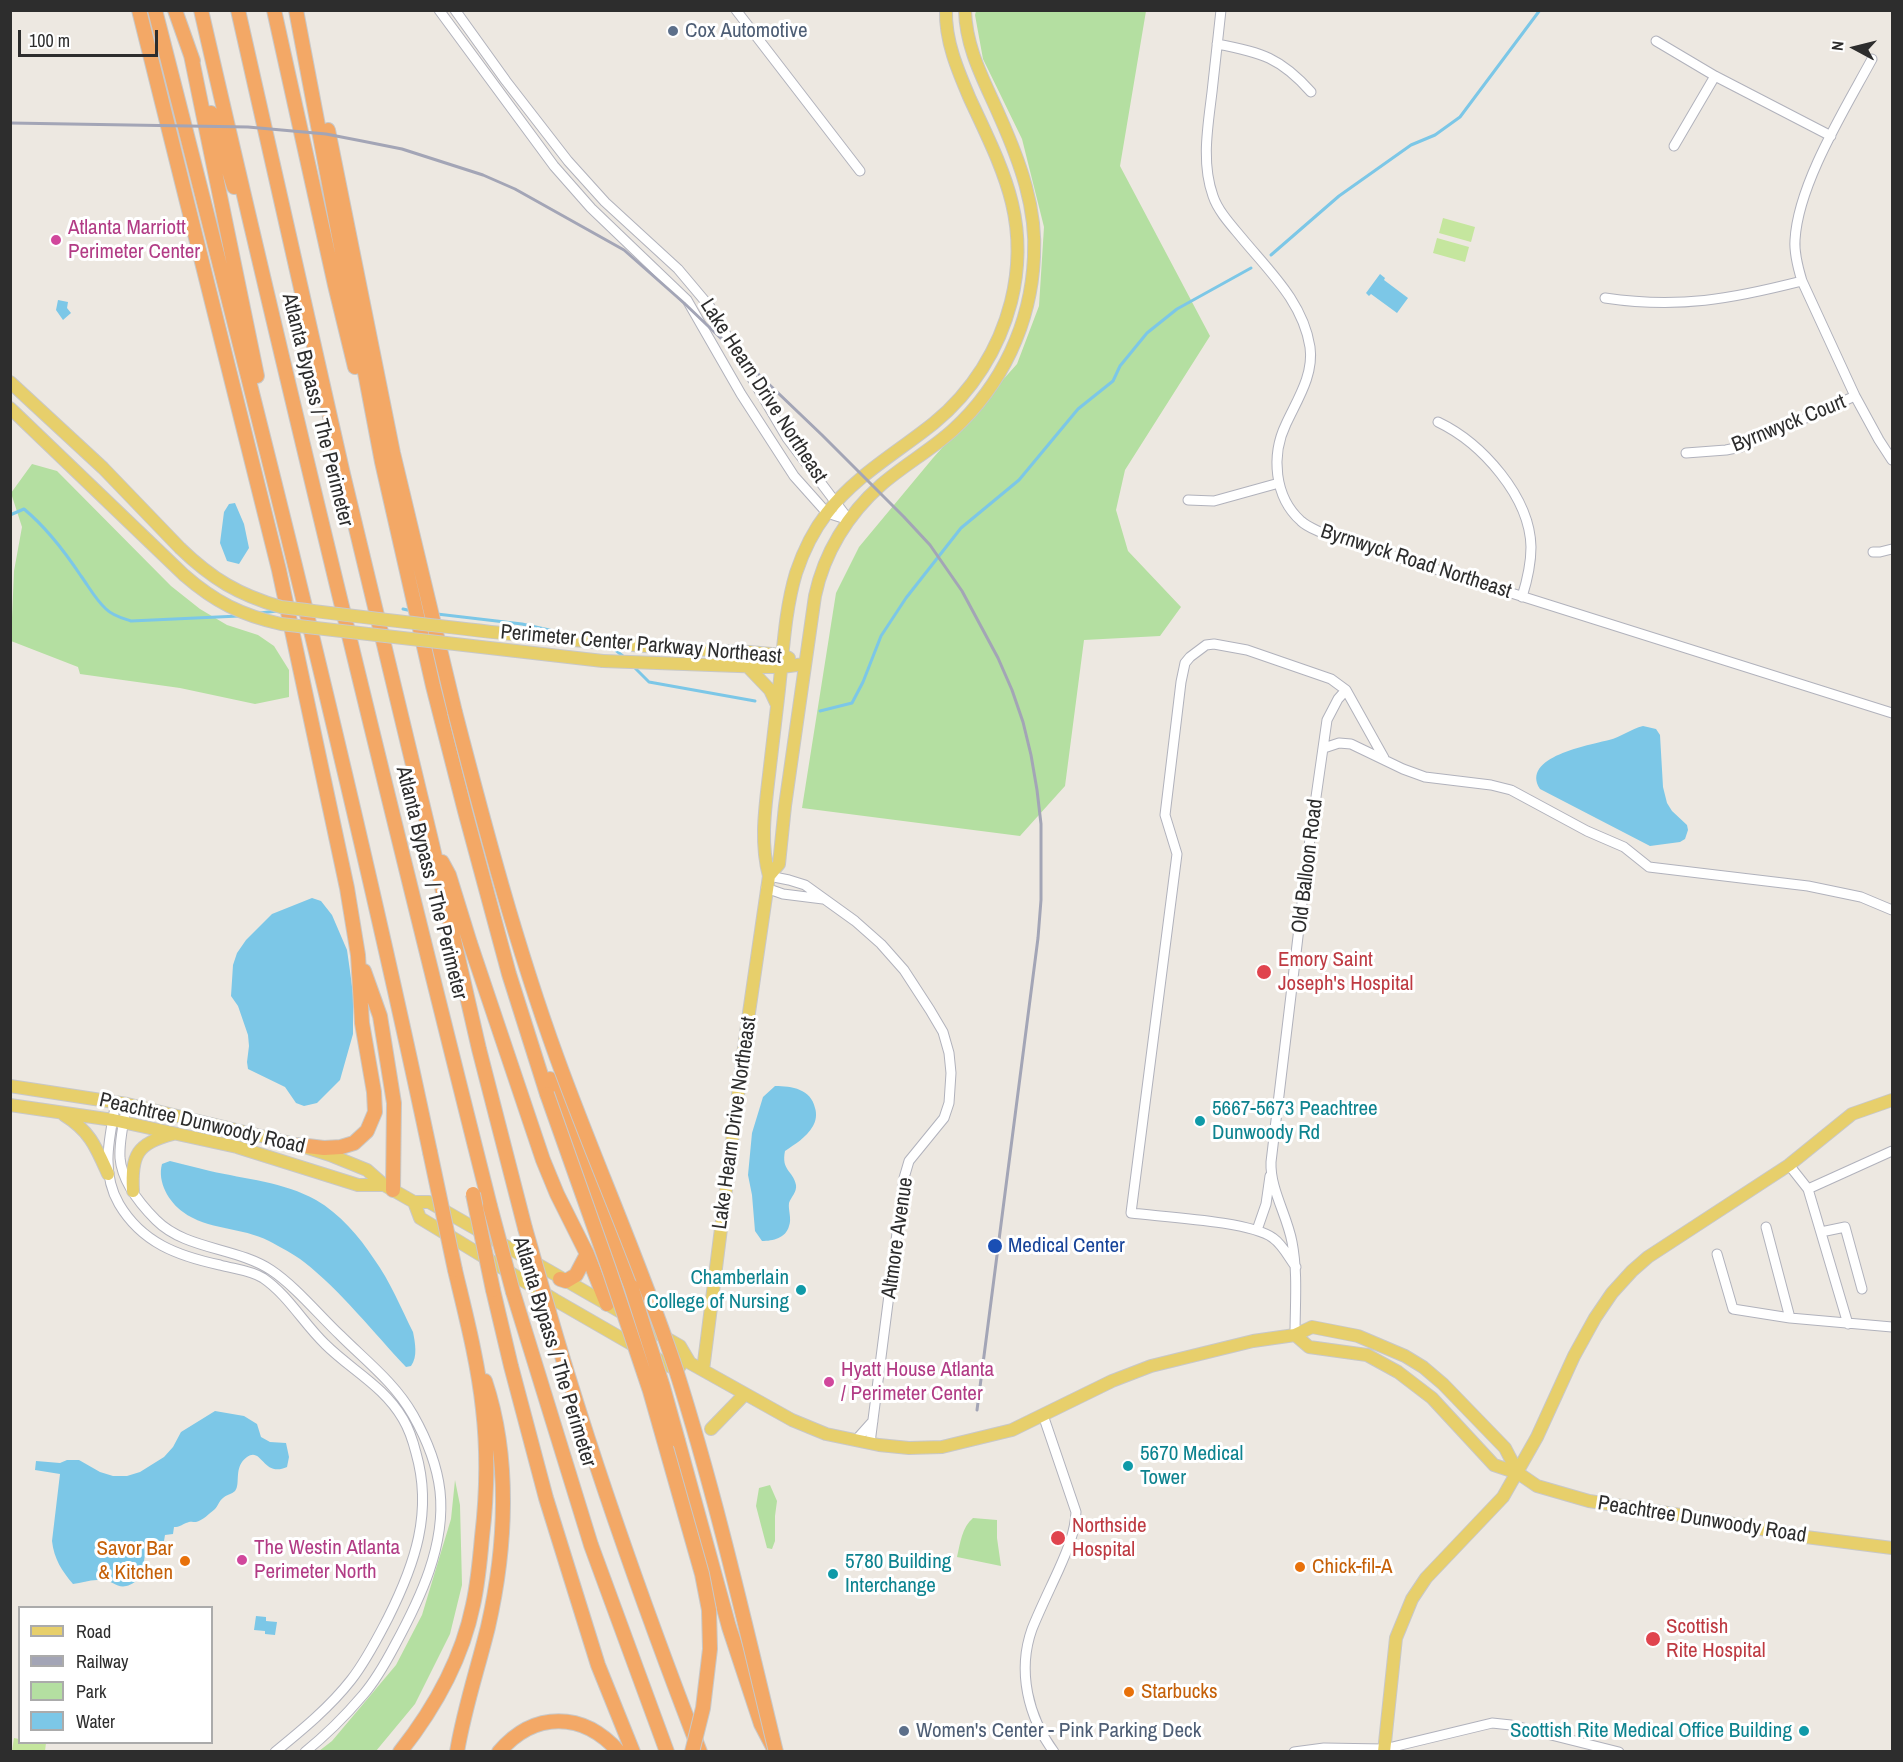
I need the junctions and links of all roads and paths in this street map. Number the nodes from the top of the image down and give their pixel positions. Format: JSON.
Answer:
{"nodes":[{"id":1,"x":139,"y":10,"type":"edge"},
{"id":2,"x":154,"y":10,"type":"edge"},
{"id":3,"x":175,"y":10,"type":"edge"},
{"id":4,"x":201,"y":10,"type":"edge"},
{"id":5,"x":238,"y":10,"type":"edge"},
{"id":6,"x":274,"y":10,"type":"edge"},
{"id":7,"x":298,"y":10,"type":"edge"},
{"id":8,"x":439,"y":10,"type":"edge"},
{"id":9,"x":455,"y":10,"type":"edge"},
{"id":10,"x":736,"y":10,"type":"edge"},
{"id":11,"x":946,"y":10,"type":"edge"},
{"id":12,"x":965,"y":10,"type":"edge"},
{"id":13,"x":1221,"y":10,"type":"edge"},
{"id":14,"x":1656,"y":40,"type":"dead end"},
{"id":15,"x":1217,"y":44,"type":"junction"},
{"id":16,"x":191,"y":55,"type":"junction"},
{"id":17,"x":1872,"y":59,"type":"dead end"},
{"id":18,"x":1715,"y":76,"type":"junction"},
{"id":19,"x":1311,"y":92,"type":"dead end"},
{"id":20,"x":1831,"y":136,"type":"junction"},
{"id":21,"x":1674,"y":146,"type":"dead end"},
{"id":22,"x":860,"y":171,"type":"dead end"},
{"id":23,"x":250,"y":221,"type":"junction"},
{"id":24,"x":1802,"y":281,"type":"junction"},
{"id":25,"x":1605,"y":298,"type":"dead end"},
{"id":26,"x":10,"y":382,"type":"edge"},
{"id":27,"x":1855,"y":396,"type":"junction"},
{"id":28,"x":10,"y":408,"type":"edge"},
{"id":29,"x":1438,"y":422,"type":"dead end"},
{"id":30,"x":267,"y":451,"type":"junction"},
{"id":31,"x":1686,"y":453,"type":"dead end"},
{"id":32,"x":1893,"y":460,"type":"edge"},
{"id":33,"x":382,"y":462,"type":"junction"},
{"id":34,"x":1279,"y":483,"type":"junction"},
{"id":35,"x":1188,"y":500,"type":"dead end"},
{"id":36,"x":836,"y":502,"type":"junction"},
{"id":37,"x":827,"y":513,"type":"junction"},
{"id":38,"x":849,"y":520,"type":"junction"},
{"id":39,"x":1893,"y":549,"type":"edge"},
{"id":40,"x":1873,"y":552,"type":"dead end"},
{"id":41,"x":1522,"y":597,"type":"junction"},
{"id":42,"x":782,"y":661,"type":"junction"},
{"id":43,"x":804,"y":663,"type":"junction"},
{"id":44,"x":747,"y":666,"type":"junction"},
{"id":45,"x":1346,"y":690,"type":"junction"},
{"id":46,"x":777,"y":706,"type":"junction"},
{"id":47,"x":1893,"y":713,"type":"edge"},
{"id":48,"x":1324,"y":748,"type":"junction"},
{"id":49,"x":1384,"y":759,"type":"junction"},
{"id":50,"x":432,"y":844,"type":"junction"},
{"id":51,"x":483,"y":878,"type":"junction"},
{"id":52,"x":767,"y":882,"type":"junction"},
{"id":53,"x":825,"y":900,"type":"junction"},
{"id":54,"x":1891,"y":910,"type":"edge"},
{"id":55,"x":358,"y":955,"type":"junction"},
{"id":56,"x":10,"y":1086,"type":"edge"},
{"id":57,"x":1893,"y":1100,"type":"edge"},
{"id":58,"x":122,"y":1103,"type":"junction"},
{"id":59,"x":10,"y":1105,"type":"edge"},
{"id":60,"x":60,"y":1112,"type":"junction"},
{"id":61,"x":118,"y":1121,"type":"junction"},
{"id":62,"x":176,"y":1134,"type":"junction"},
{"id":63,"x":299,"y":1145,"type":"junction"},
{"id":64,"x":476,"y":1149,"type":"junction"},
{"id":65,"x":1893,"y":1151,"type":"edge"},
{"id":66,"x":1789,"y":1165,"type":"junction"},
{"id":67,"x":1271,"y":1168,"type":"junction"},
{"id":68,"x":108,"y":1174,"type":"junction"},
{"id":69,"x":389,"y":1188,"type":"junction"},
{"id":70,"x":1808,"y":1189,"type":"junction"},
{"id":71,"x":133,"y":1191,"type":"junction"},
{"id":72,"x":414,"y":1202,"type":"junction"},
{"id":73,"x":1766,"y":1227,"type":"dead end"},
{"id":74,"x":1257,"y":1230,"type":"junction"},
{"id":75,"x":1821,"y":1232,"type":"junction"},
{"id":76,"x":587,"y":1254,"type":"junction"},
{"id":77,"x":1717,"y":1254,"type":"dead end"},
{"id":78,"x":1296,"y":1267,"type":"junction"},
{"id":79,"x":507,"y":1271,"type":"junction"},
{"id":80,"x":560,"y":1279,"type":"junction"},
{"id":81,"x":1862,"y":1289,"type":"dead end"},
{"id":82,"x":607,"y":1304,"type":"junction"},
{"id":83,"x":1790,"y":1318,"type":"junction"},
{"id":84,"x":1848,"y":1324,"type":"junction"},
{"id":85,"x":1893,"y":1327,"type":"edge"},
{"id":86,"x":1295,"y":1335,"type":"junction"},
{"id":87,"x":473,"y":1345,"type":"junction"},
{"id":88,"x":690,"y":1364,"type":"junction"},
{"id":89,"x":703,"y":1370,"type":"junction"},
{"id":90,"x":745,"y":1394,"type":"junction"},
{"id":91,"x":1043,"y":1415,"type":"junction"},
{"id":92,"x":873,"y":1421,"type":"junction"},
{"id":93,"x":711,"y":1429,"type":"dead end"},
{"id":94,"x":856,"y":1440,"type":"junction"},
{"id":95,"x":870,"y":1443,"type":"junction"},
{"id":96,"x":1518,"y":1473,"type":"junction"},
{"id":97,"x":1893,"y":1548,"type":"edge"},
{"id":98,"x":1384,"y":1750,"type":"edge"},
{"id":99,"x":275,"y":1752,"type":"edge"},
{"id":100,"x":305,"y":1752,"type":"edge"},
{"id":101,"x":400,"y":1752,"type":"edge"},
{"id":102,"x":458,"y":1752,"type":"edge"},
{"id":103,"x":499,"y":1752,"type":"edge"},
{"id":104,"x":619,"y":1752,"type":"edge"},
{"id":105,"x":633,"y":1752,"type":"edge"},
{"id":106,"x":667,"y":1752,"type":"edge"},
{"id":107,"x":692,"y":1752,"type":"edge"},
{"id":108,"x":700,"y":1752,"type":"edge"},
{"id":109,"x":776,"y":1752,"type":"edge"},
{"id":110,"x":1054,"y":1752,"type":"edge"},
{"id":111,"x":1294,"y":1752,"type":"edge"},
{"id":112,"x":1619,"y":1752,"type":"edge"}],
"edges":[{"from":1,"to":55,"type":"highway"},
{"from":2,"to":30,"type":"highway"},
{"from":3,"to":16,"type":"highway"},
{"from":4,"to":23,"type":"highway","name":"Atlanta Bypass / The Perimeter"},
{"from":5,"to":50,"type":"highway","name":"Atlanta Bypass / The Perimeter"},
{"from":6,"to":33,"type":"highway"},
{"from":7,"to":33,"type":"highway"},
{"from":7,"to":109,"type":"highway","bridge":true},
{"from":8,"to":37,"type":"street","name":"Lake Hearn Drive Northeast"},
{"from":9,"to":36,"type":"street","name":"Lake Hearn Drive Northeast"},
{"from":10,"to":22,"type":"street"},
{"from":11,"to":36,"type":"main road","name":"Lake Hearn Drive Northeast"},
{"from":12,"to":38,"type":"main road","name":"Lake Hearn Drive Northeast"},
{"from":13,"to":15,"type":"street","name":"Byrnwyck Road Northeast"},
{"from":14,"to":18,"type":"street"},
{"from":15,"to":19,"type":"street"},
{"from":15,"to":34,"type":"street","name":"Byrnwyck Road Northeast"},
{"from":16,"to":23,"type":"highway"},
{"from":16,"to":30,"type":"highway"},
{"from":17,"to":20,"type":"street"},
{"from":18,"to":20,"type":"street"},
{"from":18,"to":21,"type":"street"},
{"from":20,"to":24,"type":"street"},
{"from":23,"to":64,"type":"highway","name":"Atlanta Bypass / The Perimeter"},
{"from":24,"to":25,"type":"street"},
{"from":24,"to":27,"type":"street"},
{"from":26,"to":42,"type":"main road","name":"Perimeter Center Parkway Northeast","bridge":true},
{"from":27,"to":31,"type":"street","name":"Byrnwyck Court"},
{"from":27,"to":32,"type":"street"},
{"from":28,"to":44,"type":"main road","name":"Perimeter Center Parkway Northeast","bridge":true},
{"from":29,"to":41,"type":"street"},
{"from":30,"to":87,"type":"highway","bridge":true},
{"from":33,"to":51,"type":"highway","bridge":true},
{"from":34,"to":35,"type":"street"},
{"from":34,"to":41,"type":"street","name":"Byrnwyck Road Northeast"},
{"from":36,"to":37,"type":"main road","name":"Lake Hearn Drive Northeast"},
{"from":36,"to":38,"type":"street","name":"Lake Hearn Drive Northeast"},
{"from":37,"to":38,"type":"street","name":"Lake Hearn Drive Northeast"},
{"from":37,"to":42,"type":"main road","name":"Lake Hearn Drive Northeast"},
{"from":38,"to":43,"type":"main road","name":"Lake Hearn Drive Northeast"},
{"from":39,"to":40,"type":"street"},
{"from":41,"to":47,"type":"street","name":"Byrnwyck Road Northeast"},
{"from":42,"to":43,"type":"main road","name":"Perimeter Center Parkway Northeast"},
{"from":42,"to":44,"type":"main road","name":"Perimeter Center Parkway Northeast"},
{"from":42,"to":46,"type":"main road","name":"Lake Hearn Drive Northeast"},
{"from":43,"to":52,"type":"main road","name":"Lake Hearn Drive Northeast"},
{"from":44,"to":46,"type":"main road"},
{"from":45,"to":48,"type":"street","name":"Old Balloon Road"},
{"from":45,"to":49,"type":"street"},
{"from":45,"to":74,"type":"street"},
{"from":46,"to":52,"type":"main road","name":"Lake Hearn Drive Northeast"},
{"from":48,"to":49,"type":"street"},
{"from":48,"to":67,"type":"street","name":"Old Balloon Road"},
{"from":49,"to":54,"type":"street"},
{"from":50,"to":76,"type":"highway"},
{"from":50,"to":108,"type":"highway","name":"Atlanta Bypass / The Perimeter","bridge":true},
{"from":51,"to":107,"type":"highway","bridge":true},
{"from":51,"to":109,"type":"highway","bridge":true},
{"from":52,"to":53,"type":"street"},
{"from":52,"to":53,"type":"street","name":"Altmore Avenue"},
{"from":52,"to":89,"type":"main road","name":"Lake Hearn Drive Northeast"},
{"from":53,"to":92,"type":"street","name":"Altmore Avenue"},
{"from":55,"to":63,"type":"highway"},
{"from":55,"to":69,"type":"highway"},
{"from":56,"to":58,"type":"main road","name":"Peachtree Dunwoody Road"},
{"from":57,"to":66,"type":"main road"},
{"from":58,"to":61,"type":"street"},
{"from":58,"to":63,"type":"main road","name":"Peachtree Dunwoody Road"},
{"from":59,"to":60,"type":"main road","name":"Peachtree Dunwoody Road"},
{"from":60,"to":61,"type":"main road","name":"Peachtree Dunwoody Road"},
{"from":60,"to":68,"type":"main road"},
{"from":61,"to":62,"type":"main road","name":"Peachtree Dunwoody Road"},
{"from":61,"to":68,"type":"street"},
{"from":61,"to":71,"type":"street"},
{"from":62,"to":69,"type":"main road","name":"Peachtree Dunwoody Road"},
{"from":62,"to":71,"type":"main road"},
{"from":63,"to":69,"type":"main road","name":"Peachtree Dunwoody Road"},
{"from":64,"to":79,"type":"highway","name":"Atlanta Bypass / The Perimeter","bridge":true},
{"from":64,"to":105,"type":"highway","bridge":true},
{"from":65,"to":70,"type":"street"},
{"from":66,"to":70,"type":"street"},
{"from":66,"to":96,"type":"main road"},
{"from":67,"to":74,"type":"street"},
{"from":67,"to":78,"type":"street","name":"Old Balloon Road"},
{"from":68,"to":99,"type":"street"},
{"from":69,"to":72,"type":"main road","name":"Peachtree Dunwoody Road"},
{"from":70,"to":75,"type":"street"},
{"from":71,"to":100,"type":"street"},
{"from":72,"to":79,"type":"main road","name":"Peachtree Dunwoody Road"},
{"from":72,"to":80,"type":"main road","name":"Peachtree Dunwoody Road"},
{"from":73,"to":83,"type":"street"},
{"from":74,"to":78,"type":"street"},
{"from":75,"to":81,"type":"street"},
{"from":75,"to":84,"type":"street"},
{"from":76,"to":80,"type":"highway"},
{"from":76,"to":82,"type":"highway"},
{"from":77,"to":83,"type":"street"},
{"from":78,"to":86,"type":"street","name":"Old Balloon Road"},
{"from":79,"to":88,"type":"main road","name":"Peachtree Dunwoody Road"},
{"from":79,"to":106,"type":"highway","name":"Atlanta Bypass / The Perimeter","bridge":true},
{"from":80,"to":82,"type":"main road","name":"Peachtree Dunwoody Road"},
{"from":82,"to":88,"type":"main road","name":"Peachtree Dunwoody Road"},
{"from":83,"to":84,"type":"street"},
{"from":84,"to":85,"type":"street"},
{"from":86,"to":91,"type":"main road","name":"Peachtree Dunwoody Road"},
{"from":86,"to":96,"type":"main road","name":"Peachtree Dunwoody Road"},
{"from":86,"to":96,"type":"main road","name":"Peachtree Dunwoody Road"},
{"from":87,"to":101,"type":"highway"},
{"from":87,"to":102,"type":"highway"},
{"from":88,"to":89,"type":"main road","name":"Peachtree Dunwoody Road"},
{"from":89,"to":90,"type":"main road","name":"Peachtree Dunwoody Road"},
{"from":90,"to":93,"type":"main road"},
{"from":90,"to":94,"type":"main road","name":"Peachtree Dunwoody Road"},
{"from":91,"to":95,"type":"main road","name":"Peachtree Dunwoody Road"},
{"from":91,"to":110,"type":"street"},
{"from":92,"to":94,"type":"street"},
{"from":92,"to":95,"type":"street","name":"Altmore Avenue"},
{"from":94,"to":95,"type":"main road","name":"Peachtree Dunwoody Road"},
{"from":96,"to":97,"type":"main road","name":"Peachtree Dunwoody Road"},
{"from":96,"to":98,"type":"main road"},
{"from":98,"to":111,"type":"street"},
{"from":98,"to":112,"type":"street"},
{"from":103,"to":104,"type":"highway"}]}
